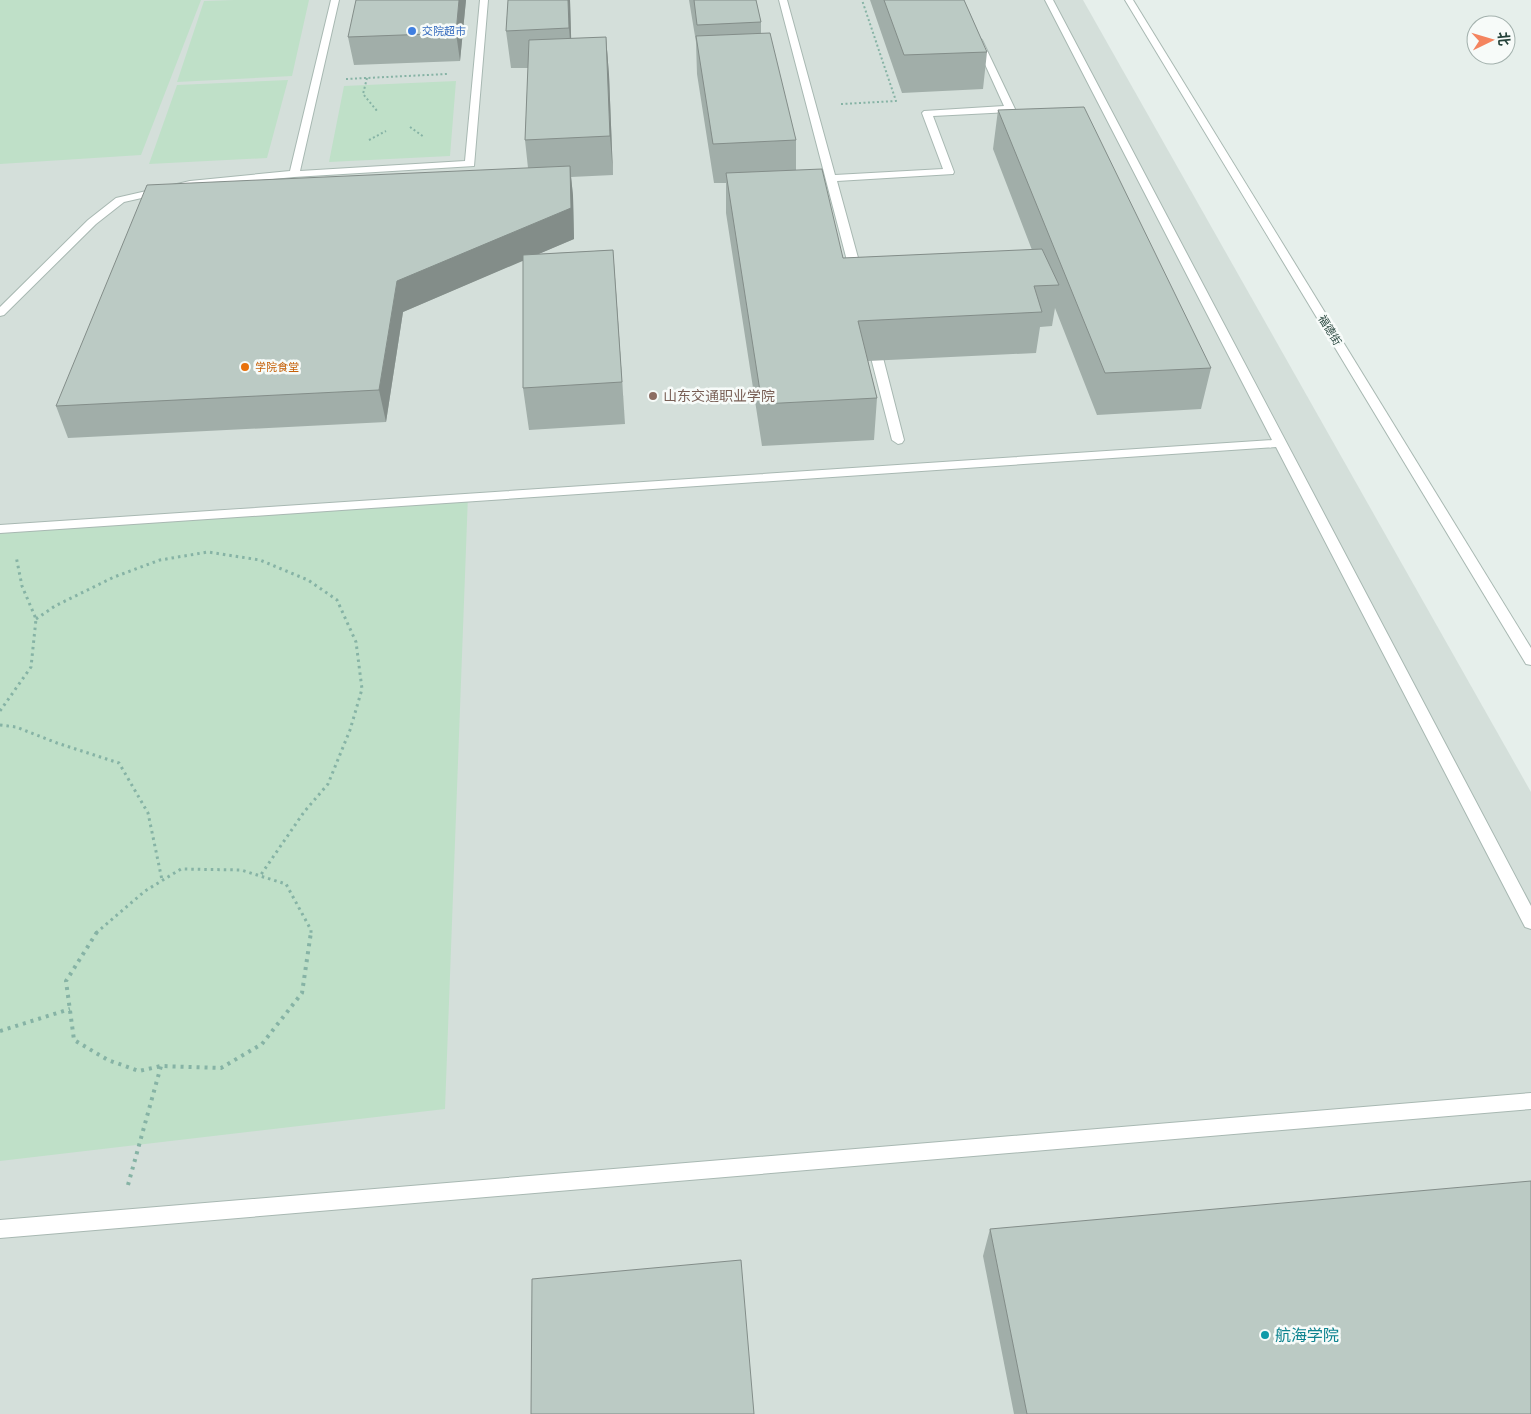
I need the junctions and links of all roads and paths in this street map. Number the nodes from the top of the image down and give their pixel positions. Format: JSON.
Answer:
{"nodes":[{"id":1,"x":335,"y":0,"type":"edge"},
{"id":2,"x":484,"y":0,"type":"edge"},
{"id":3,"x":783,"y":0,"type":"edge"},
{"id":4,"x":862,"y":0,"type":"edge"},
{"id":5,"x":1048,"y":0,"type":"edge"},
{"id":6,"x":1129,"y":0,"type":"edge"},
{"id":7,"x":972,"y":27,"type":"edge"},
{"id":8,"x":478,"y":72,"type":"junction"},
{"id":9,"x":367,"y":78,"type":"junction"},
{"id":10,"x":316,"y":80,"type":"junction"},
{"id":11,"x":812,"y":106,"type":"junction"},
{"id":12,"x":378,"y":112,"type":"dead end"},
{"id":13,"x":294,"y":174,"type":"junction"},
{"id":14,"x":832,"y":178,"type":"junction"},
{"id":15,"x":860,"y":290,"type":"edge"},
{"id":16,"x":0,"y":313,"type":"edge"},
{"id":17,"x":870,"y":328,"type":"edge"},
{"id":18,"x":898,"y":440,"type":"dead end"},
{"id":19,"x":1280,"y":443,"type":"junction"},
{"id":20,"x":5,"y":528,"type":"edge"},
{"id":21,"x":36,"y":619,"type":"junction"},
{"id":22,"x":1531,"y":660,"type":"edge"},
{"id":23,"x":0,"y":711,"type":"edge"},
{"id":24,"x":0,"y":725,"type":"edge"},
{"id":25,"x":260,"y":876,"type":"junction"},
{"id":26,"x":162,"y":880,"type":"junction"},
{"id":27,"x":1531,"y":922,"type":"edge"},
{"id":28,"x":70,"y":1009,"type":"junction"},
{"id":29,"x":0,"y":1031,"type":"edge"},
{"id":30,"x":161,"y":1066,"type":"junction"},
{"id":31,"x":1531,"y":1101,"type":"edge"},
{"id":32,"x":118,"y":1219,"type":"junction"},
{"id":33,"x":0,"y":1229,"type":"edge"}],
"edges":[{"from":1,"to":10,"type":"street"},
{"from":2,"to":8,"type":"street"},
{"from":3,"to":11,"type":"street"},
{"from":4,"to":11,"type":"path"},
{"from":5,"to":19,"type":"street"},
{"from":6,"to":22,"type":"street","name":"福德街"},
{"from":7,"to":14,"type":"street"},
{"from":8,"to":9,"type":"path"},
{"from":8,"to":13,"type":"street"},
{"from":9,"to":10,"type":"path"},
{"from":9,"to":12,"type":"path"},
{"from":10,"to":13,"type":"street"},
{"from":11,"to":14,"type":"street"},
{"from":13,"to":16,"type":"street"},
{"from":14,"to":15,"type":"street"},
{"from":17,"to":18,"type":"street"},
{"from":19,"to":20,"type":"street"},
{"from":19,"to":27,"type":"street"},
{"from":20,"to":21,"type":"path"},
{"from":21,"to":23,"type":"path"},
{"from":21,"to":25,"type":"path"},
{"from":24,"to":26,"type":"path"},
{"from":25,"to":26,"type":"path"},
{"from":25,"to":30,"type":"path"},
{"from":26,"to":28,"type":"path"},
{"from":28,"to":29,"type":"path"},
{"from":28,"to":30,"type":"path"},
{"from":30,"to":32,"type":"path"},
{"from":31,"to":32,"type":"street"},
{"from":32,"to":33,"type":"street"}]}
